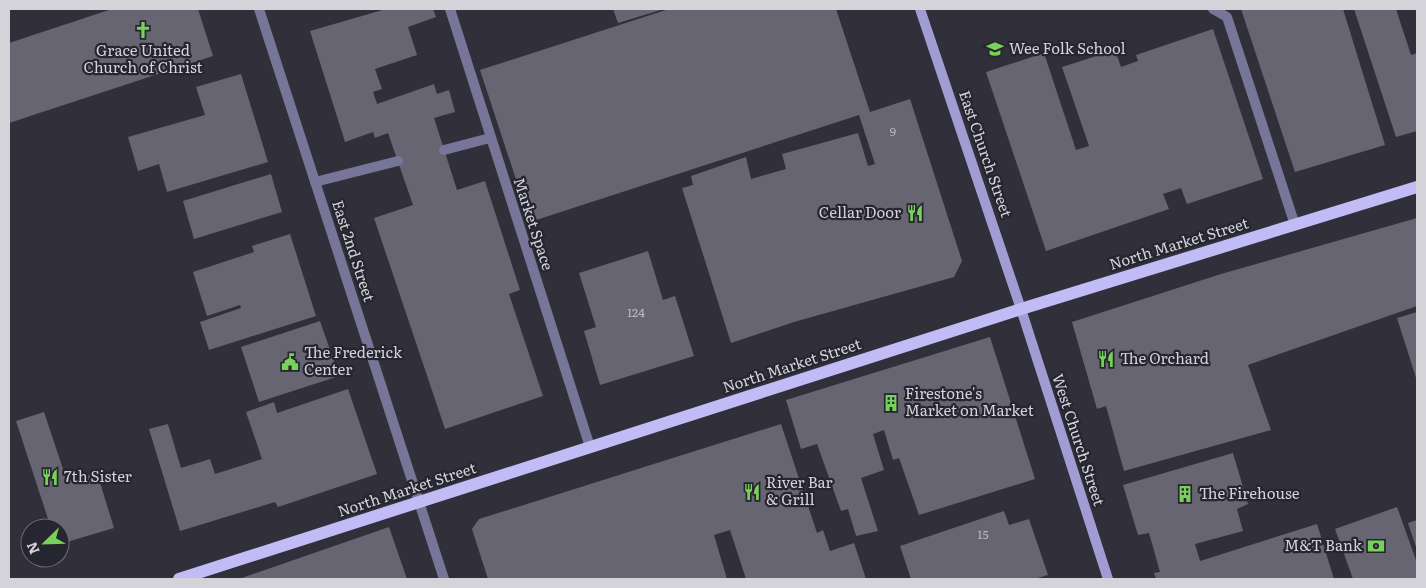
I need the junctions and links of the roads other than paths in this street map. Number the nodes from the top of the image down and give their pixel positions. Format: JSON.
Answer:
{"nodes":[{"id":1,"x":259,"y":9,"type":"edge"},
{"id":2,"x":450,"y":9,"type":"edge"},
{"id":3,"x":920,"y":9,"type":"edge"},
{"id":4,"x":1214,"y":9,"type":"edge"},
{"id":5,"x":490,"y":138,"type":"junction"},
{"id":6,"x":444,"y":150,"type":"dead end"},
{"id":7,"x":398,"y":162,"type":"dead end"},
{"id":8,"x":315,"y":182,"type":"junction"},
{"id":9,"x":1417,"y":187,"type":"edge"},
{"id":10,"x":1295,"y":225,"type":"junction"},
{"id":11,"x":1021,"y":309,"type":"junction"},
{"id":12,"x":590,"y":447,"type":"junction"},
{"id":13,"x":419,"y":503,"type":"junction"},
{"id":14,"x":179,"y":579,"type":"edge"},
{"id":15,"x":444,"y":579,"type":"edge"},
{"id":16,"x":1108,"y":579,"type":"edge"}],
"edges":[{"from":1,"to":8,"type":"street","name":"East 2nd Street"},
{"from":2,"to":5,"type":"street","name":"Market Space"},
{"from":3,"to":11,"type":"street","name":"East Church Street"},
{"from":4,"to":10,"type":"street"},
{"from":5,"to":6,"type":"street"},
{"from":5,"to":12,"type":"street","name":"Market Space"},
{"from":7,"to":8,"type":"street"},
{"from":8,"to":13,"type":"street","name":"East 2nd Street"},
{"from":9,"to":10,"type":"main road","name":"North Market Street"},
{"from":10,"to":11,"type":"main road","name":"North Market Street"},
{"from":11,"to":12,"type":"main road","name":"North Market Street"},
{"from":11,"to":16,"type":"street","name":"West Church Street"},
{"from":12,"to":13,"type":"main road","name":"North Market Street"},
{"from":13,"to":14,"type":"main road","name":"North Market Street"},
{"from":13,"to":15,"type":"street","name":"East 2nd Street"}]}
